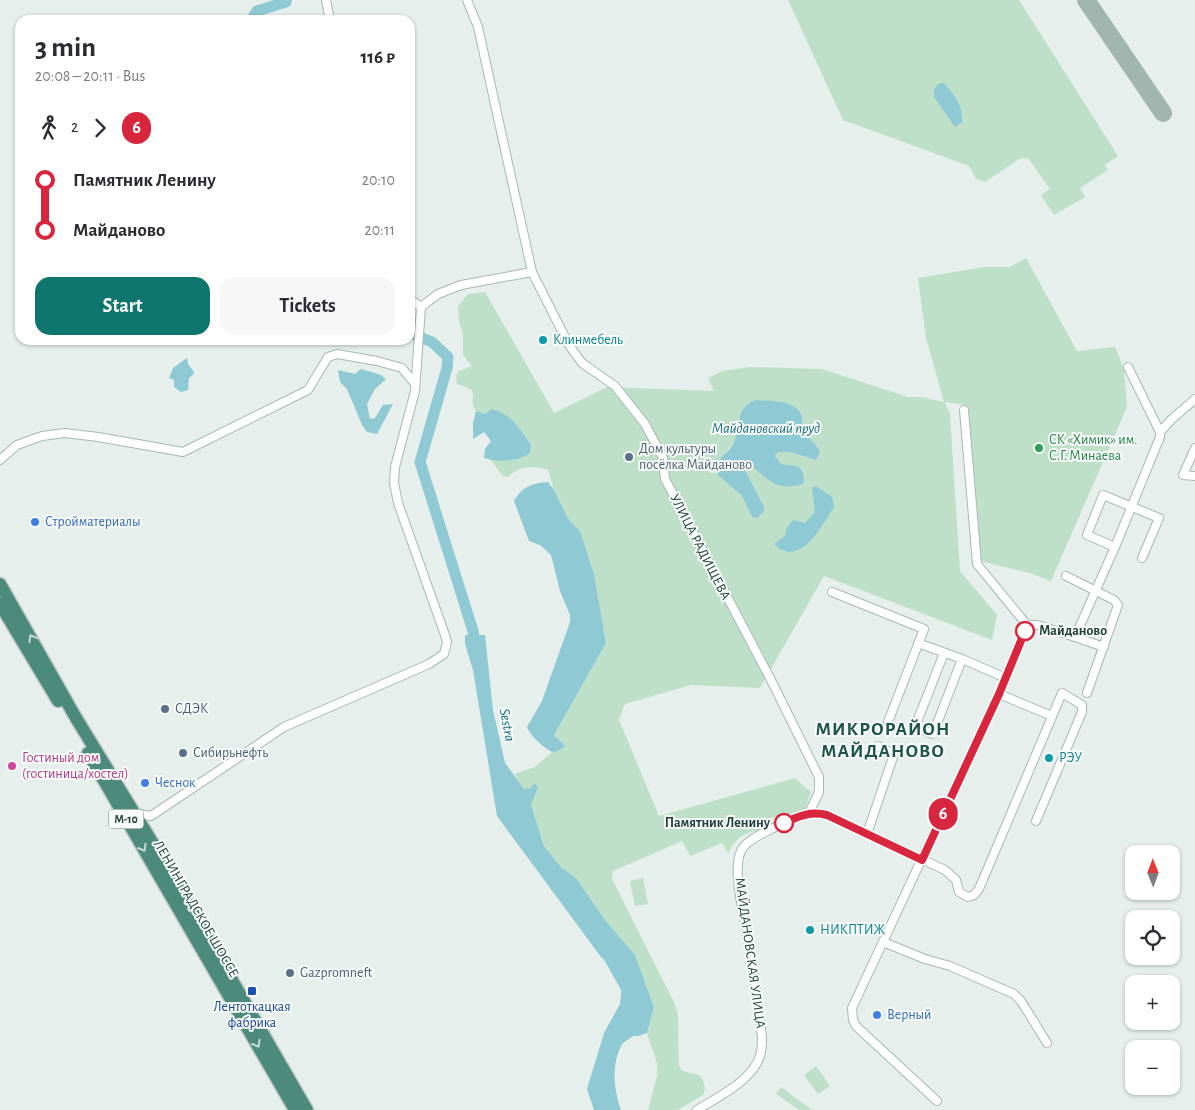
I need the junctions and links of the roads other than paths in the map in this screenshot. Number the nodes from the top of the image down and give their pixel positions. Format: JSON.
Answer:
{"nodes":[{"id":1,"x":326,"y":0,"type":"edge"},
{"id":2,"x":467,"y":0,"type":"edge"},
{"id":3,"x":329,"y":15,"type":"edge"},
{"id":4,"x":532,"y":272,"type":"junction"},
{"id":5,"x":415,"y":302,"type":"edge"},
{"id":6,"x":422,"y":307,"type":"junction"},
{"id":7,"x":1128,"y":367,"type":"dead end"},
{"id":8,"x":415,"y":381,"type":"junction"},
{"id":9,"x":1195,"y":400,"type":"edge"},
{"id":10,"x":964,"y":410,"type":"dead end"},
{"id":11,"x":1160,"y":432,"type":"junction"},
{"id":12,"x":1195,"y":448,"type":"edge"},
{"id":13,"x":0,"y":460,"type":"edge"},
{"id":14,"x":1195,"y":476,"type":"edge"},
{"id":15,"x":1132,"y":507,"type":"junction"},
{"id":16,"x":1115,"y":547,"type":"junction"},
{"id":17,"x":1142,"y":558,"type":"dead end"},
{"id":18,"x":1066,"y":576,"type":"dead end"},
{"id":19,"x":0,"y":584,"type":"edge"},
{"id":20,"x":1096,"y":591,"type":"junction"},
{"id":21,"x":832,"y":592,"type":"dead end"},
{"id":22,"x":0,"y":604,"type":"edge"},
{"id":23,"x":1027,"y":625,"type":"junction"},
{"id":24,"x":1075,"y":637,"type":"junction"},
{"id":25,"x":918,"y":643,"type":"junction"},
{"id":26,"x":1104,"y":647,"type":"junction"},
{"id":27,"x":944,"y":653,"type":"junction"},
{"id":28,"x":962,"y":659,"type":"junction"},
{"id":29,"x":1006,"y":678,"type":"junction"},
{"id":30,"x":1087,"y":692,"type":"dead end"},
{"id":31,"x":999,"y":694,"type":"junction"},
{"id":32,"x":1052,"y":716,"type":"junction"},
{"id":33,"x":888,"y":722,"type":"dead end"},
{"id":34,"x":878,"y":746,"type":"dead end"},
{"id":35,"x":132,"y":809,"type":"junction"},
{"id":36,"x":809,"y":813,"type":"junction"},
{"id":37,"x":151,"y":816,"type":"junction"},
{"id":38,"x":1036,"y":821,"type":"dead end"},
{"id":39,"x":867,"y":834,"type":"junction"},
{"id":40,"x":152,"y":842,"type":"junction"},
{"id":41,"x":922,"y":860,"type":"junction"},
{"id":42,"x":883,"y":942,"type":"junction"},
{"id":43,"x":1047,"y":1043,"type":"dead end"},
{"id":44,"x":936,"y":1101,"type":"dead end"},
{"id":45,"x":295,"y":1110,"type":"edge"},
{"id":46,"x":307,"y":1110,"type":"edge"},
{"id":47,"x":697,"y":1110,"type":"edge"}],
"edges":[{"from":1,"to":3,"type":"street"},
{"from":2,"to":4,"type":"street","name":"УЛИЦА РАДИЩЕВА"},
{"from":4,"to":6,"type":"street"},
{"from":4,"to":36,"type":"street","name":"УЛИЦА РАДИЩЕВА"},
{"from":5,"to":6,"type":"street"},
{"from":6,"to":8,"type":"street"},
{"from":7,"to":11,"type":"street"},
{"from":8,"to":13,"type":"street"},
{"from":8,"to":37,"type":"street"},
{"from":9,"to":11,"type":"street"},
{"from":10,"to":23,"type":"street"},
{"from":11,"to":15,"type":"street"},
{"from":12,"to":14,"type":"street"},
{"from":15,"to":16,"type":"street"},
{"from":15,"to":16,"type":"street"},
{"from":15,"to":17,"type":"street"},
{"from":16,"to":20,"type":"street"},
{"from":18,"to":20,"type":"street"},
{"from":35,"to":19,"type":"highway","name":"ЛЕНИНГРАДСКОЕ ШОССЕ","number":"М-10","one_way":true},
{"from":20,"to":24,"type":"street"},
{"from":20,"to":26,"type":"street"},
{"from":21,"to":25,"type":"street"},
{"from":22,"to":45,"type":"highway","name":"ЛЕНИНГРАДСКОЕ ШОССЕ","number":"М-10","one_way":true},
{"from":23,"to":24,"type":"street"},
{"from":23,"to":29,"type":"street"},
{"from":24,"to":26,"type":"street"},
{"from":25,"to":27,"type":"street"},
{"from":25,"to":33,"type":"street"},
{"from":26,"to":30,"type":"street"},
{"from":27,"to":28,"type":"street"},
{"from":27,"to":28,"type":"street"},
{"from":28,"to":29,"type":"street"},
{"from":29,"to":31,"type":"street"},
{"from":31,"to":32,"type":"street"},
{"from":31,"to":41,"type":"street"},
{"from":32,"to":38,"type":"street"},
{"from":32,"to":41,"type":"street"},
{"from":34,"to":39,"type":"street"},
{"from":35,"to":37,"type":"street"},
{"from":35,"to":40,"type":"highway","name":"ЛЕНИНГРАДСКОЕ ШОССЕ","number":"М-10"},
{"from":36,"to":39,"type":"street"},
{"from":36,"to":47,"type":"street","name":"МАЙДАНОВСКАЯ УЛИЦА"},
{"from":37,"to":40,"type":"street"},
{"from":39,"to":41,"type":"street"},
{"from":40,"to":46,"type":"highway","name":"ЛЕНИНГРАДСКОЕ ШОССЕ","number":"М-10"},
{"from":41,"to":42,"type":"street"},
{"from":42,"to":43,"type":"street"},
{"from":42,"to":44,"type":"street"}]}
